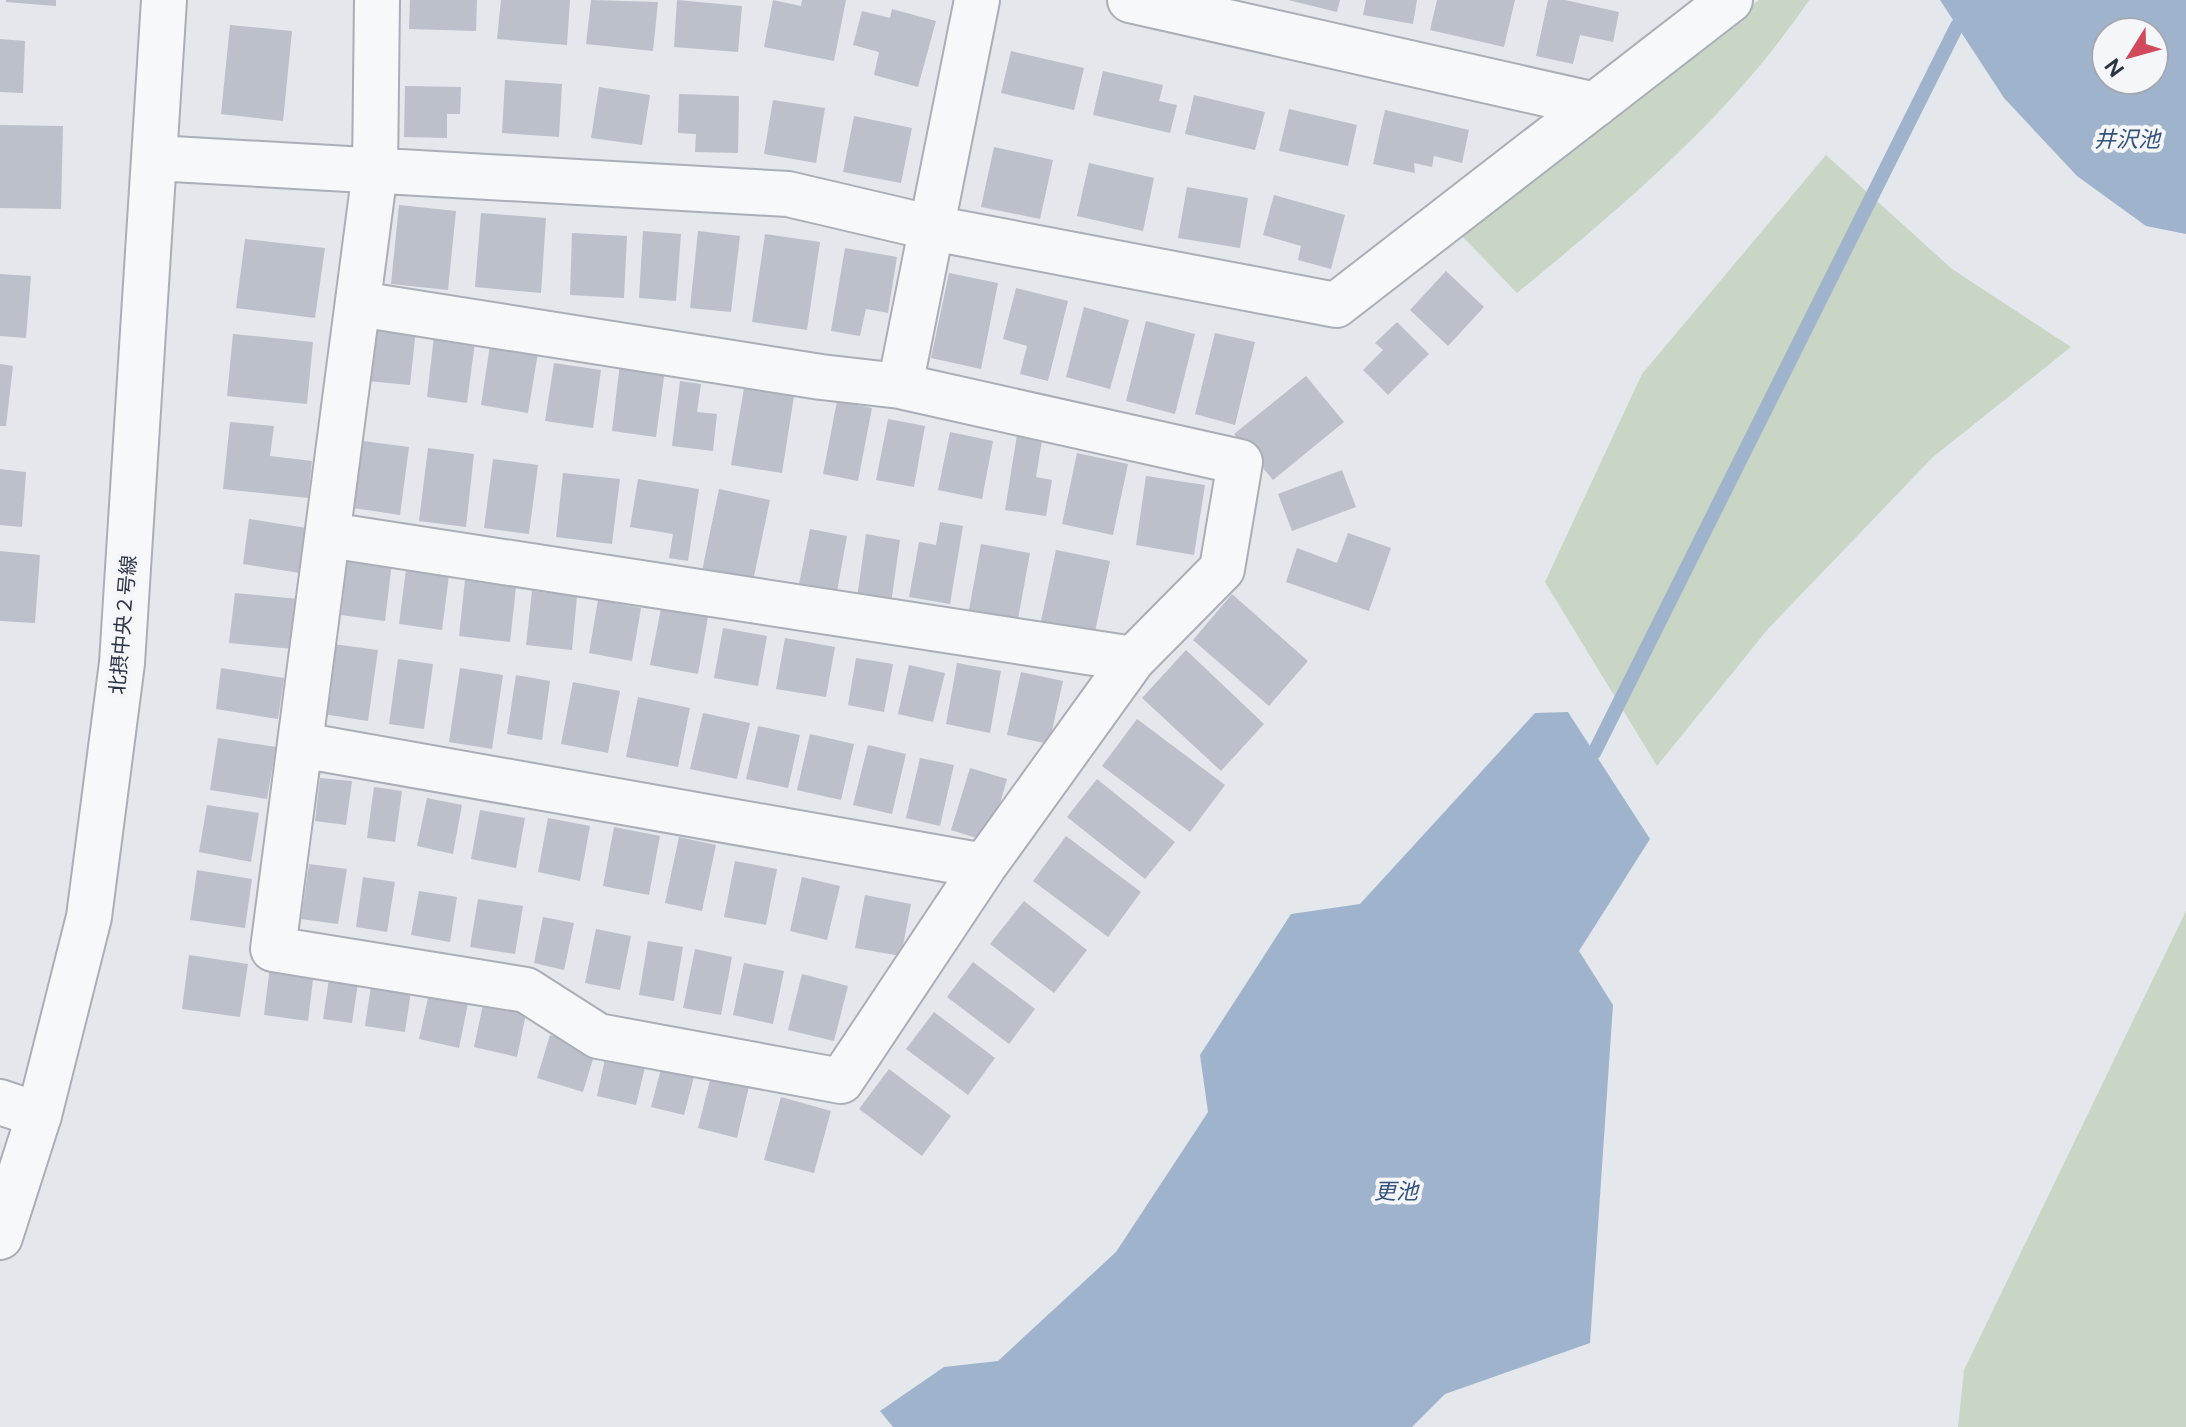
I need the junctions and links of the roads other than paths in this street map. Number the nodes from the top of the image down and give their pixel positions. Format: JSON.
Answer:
{"nodes":[{"id":1,"x":164,"y":0,"type":"edge"},
{"id":2,"x":377,"y":0,"type":"edge"},
{"id":3,"x":977,"y":0,"type":"edge"},
{"id":4,"x":1130,"y":0,"type":"edge"},
{"id":5,"x":1730,"y":0,"type":"edge"},
{"id":6,"x":1595,"y":105,"type":"junction"},
{"id":7,"x":155,"y":158,"type":"junction"},
{"id":8,"x":375,"y":171,"type":"junction"},
{"id":9,"x":933,"y":228,"type":"junction"},
{"id":10,"x":359,"y":304,"type":"junction"},
{"id":11,"x":900,"y":386,"type":"junction"},
{"id":12,"x":329,"y":535,"type":"junction"},
{"id":13,"x":1133,"y":659,"type":"junction"},
{"id":14,"x":301,"y":745,"type":"junction"},
{"id":15,"x":984,"y":866,"type":"junction"},
{"id":16,"x":20,"y":1109,"type":"edge"},
{"id":17,"x":0,"y":1237,"type":"edge"}],
"edges":[{"from":1,"to":7,"type":"street","name":"北摂中央２号線"},
{"from":2,"to":8,"type":"street"},
{"from":3,"to":9,"type":"street"},
{"from":4,"to":6,"type":"street"},
{"from":5,"to":6,"type":"street"},
{"from":6,"to":9,"type":"street"},
{"from":7,"to":8,"type":"street"},
{"from":7,"to":16,"type":"street","name":"北摂中央２号線"},
{"from":8,"to":9,"type":"street"},
{"from":8,"to":10,"type":"street"},
{"from":9,"to":11,"type":"street"},
{"from":10,"to":11,"type":"street"},
{"from":10,"to":12,"type":"street"},
{"from":11,"to":13,"type":"street"},
{"from":12,"to":13,"type":"street"},
{"from":12,"to":14,"type":"street"},
{"from":13,"to":15,"type":"street"},
{"from":14,"to":15,"type":"street"},
{"from":14,"to":15,"type":"street"},
{"from":16,"to":17,"type":"street","name":"北摂中央２号線"}]}
